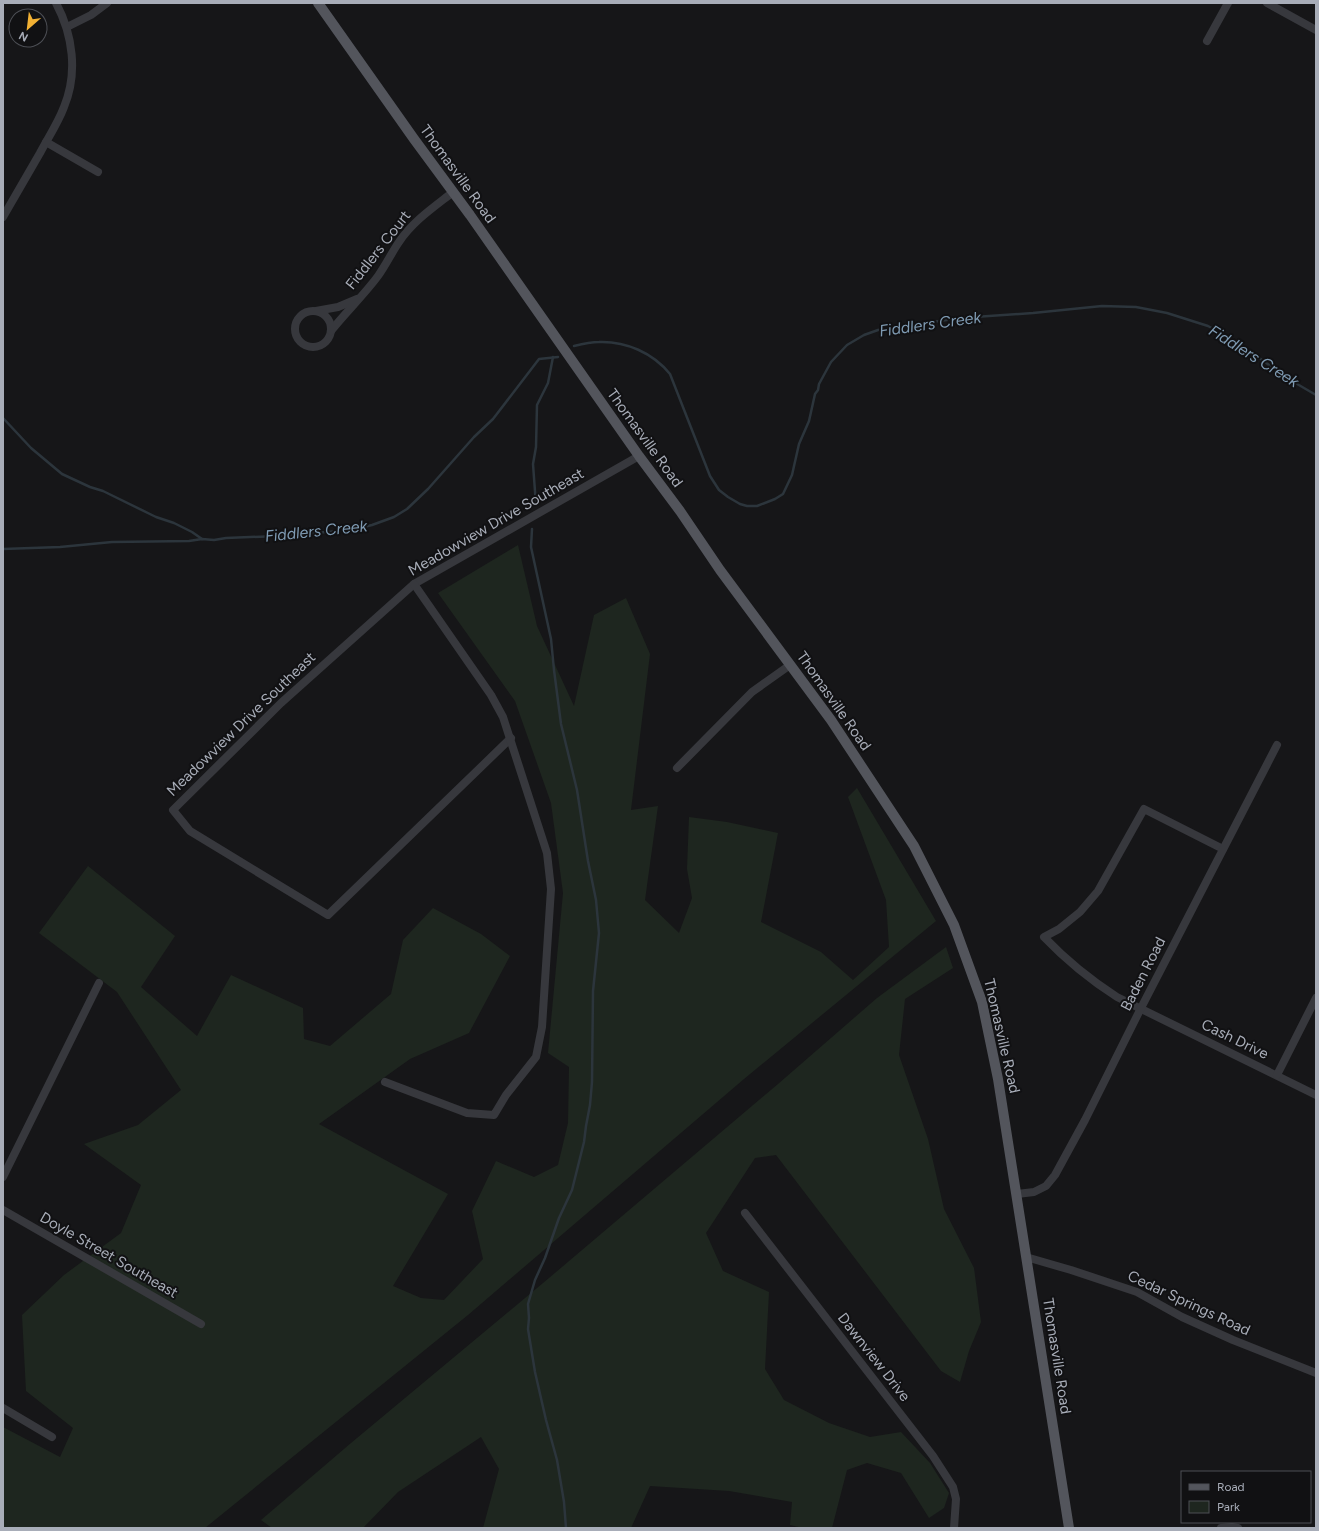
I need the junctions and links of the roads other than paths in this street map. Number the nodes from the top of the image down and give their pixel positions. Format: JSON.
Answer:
{"nodes":[{"id":1,"x":56,"y":3,"type":"edge"},
{"id":2,"x":107,"y":3,"type":"edge"},
{"id":3,"x":318,"y":3,"type":"edge"},
{"id":4,"x":1228,"y":3,"type":"edge"},
{"id":5,"x":1267,"y":3,"type":"edge"},
{"id":6,"x":67,"y":27,"type":"junction"},
{"id":7,"x":1316,"y":30,"type":"edge"},
{"id":8,"x":1208,"y":42,"type":"dead end"},
{"id":9,"x":46,"y":142,"type":"junction"},
{"id":10,"x":98,"y":172,"type":"dead end"},
{"id":11,"x":453,"y":192,"type":"junction"},
{"id":12,"x":3,"y":217,"type":"edge"},
{"id":13,"x":357,"y":299,"type":"junction"},
{"id":14,"x":315,"y":311,"type":"junction"},
{"id":15,"x":330,"y":331,"type":"junction"},
{"id":16,"x":639,"y":456,"type":"junction"},
{"id":17,"x":414,"y":584,"type":"junction"},
{"id":18,"x":790,"y":665,"type":"junction"},
{"id":19,"x":511,"y":738,"type":"junction"},
{"id":20,"x":1277,"y":745,"type":"dead end"},
{"id":21,"x":677,"y":768,"type":"dead end"},
{"id":22,"x":1223,"y":849,"type":"junction"},
{"id":23,"x":99,"y":983,"type":"dead end"},
{"id":24,"x":1316,"y":998,"type":"edge"},
{"id":25,"x":1141,"y":1008,"type":"junction"},
{"id":26,"x":1277,"y":1075,"type":"junction"},
{"id":27,"x":386,"y":1082,"type":"dead end"},
{"id":28,"x":1316,"y":1095,"type":"edge"},
{"id":29,"x":3,"y":1177,"type":"edge"},
{"id":30,"x":1017,"y":1194,"type":"junction"},
{"id":31,"x":3,"y":1210,"type":"edge"},
{"id":32,"x":745,"y":1213,"type":"dead end"},
{"id":33,"x":1026,"y":1257,"type":"junction"},
{"id":34,"x":200,"y":1324,"type":"dead end"},
{"id":35,"x":1316,"y":1373,"type":"edge"},
{"id":36,"x":3,"y":1408,"type":"edge"},
{"id":37,"x":52,"y":1437,"type":"dead end"},
{"id":38,"x":1235,"y":1527,"type":"edge"},
{"id":39,"x":954,"y":1528,"type":"edge"},
{"id":40,"x":1069,"y":1528,"type":"edge"},
{"id":41,"x":1221,"y":1528,"type":"edge"}],
"edges":[{"from":1,"to":6,"type":"street"},
{"from":2,"to":6,"type":"street"},
{"from":3,"to":11,"type":"main road","name":"Thomasville Road"},
{"from":4,"to":8,"type":"street"},
{"from":5,"to":7,"type":"street"},
{"from":6,"to":9,"type":"street"},
{"from":9,"to":10,"type":"street"},
{"from":9,"to":12,"type":"street"},
{"from":11,"to":13,"type":"street","name":"Fiddlers Court"},
{"from":11,"to":16,"type":"main road","name":"Thomasville Road"},
{"from":13,"to":14,"type":"street","name":"Fiddlers Court"},
{"from":13,"to":15,"type":"street","name":"Fiddlers Court"},
{"from":14,"to":15,"type":"street"},
{"from":14,"to":15,"type":"street","name":"Fiddlers Court"},
{"from":16,"to":17,"type":"street","name":"Meadowview Drive Southeast"},
{"from":16,"to":18,"type":"main road","name":"Thomasville Road"},
{"from":17,"to":19,"type":"street"},
{"from":17,"to":19,"type":"street","name":"Meadowview Drive Southeast"},
{"from":18,"to":21,"type":"street"},
{"from":18,"to":30,"type":"main road","name":"Thomasville Road"},
{"from":19,"to":27,"type":"street"},
{"from":20,"to":22,"type":"street","name":"Baden Road"},
{"from":22,"to":25,"type":"street","name":"Baden Road"},
{"from":22,"to":25,"type":"street","name":"Cash Drive"},
{"from":23,"to":29,"type":"street"},
{"from":24,"to":26,"type":"street"},
{"from":25,"to":26,"type":"street","name":"Cash Drive"},
{"from":25,"to":30,"type":"street","name":"Baden Road"},
{"from":26,"to":28,"type":"street","name":"Cash Drive"},
{"from":30,"to":33,"type":"main road","name":"Thomasville Road"},
{"from":31,"to":34,"type":"street","name":"Doyle Street Southeast"},
{"from":32,"to":39,"type":"street","name":"Dawnview Drive"},
{"from":33,"to":35,"type":"street","name":"Cedar Springs Road"},
{"from":33,"to":40,"type":"main road","name":"Thomasville Road"},
{"from":36,"to":37,"type":"street"},
{"from":38,"to":41,"type":"street"}]}
